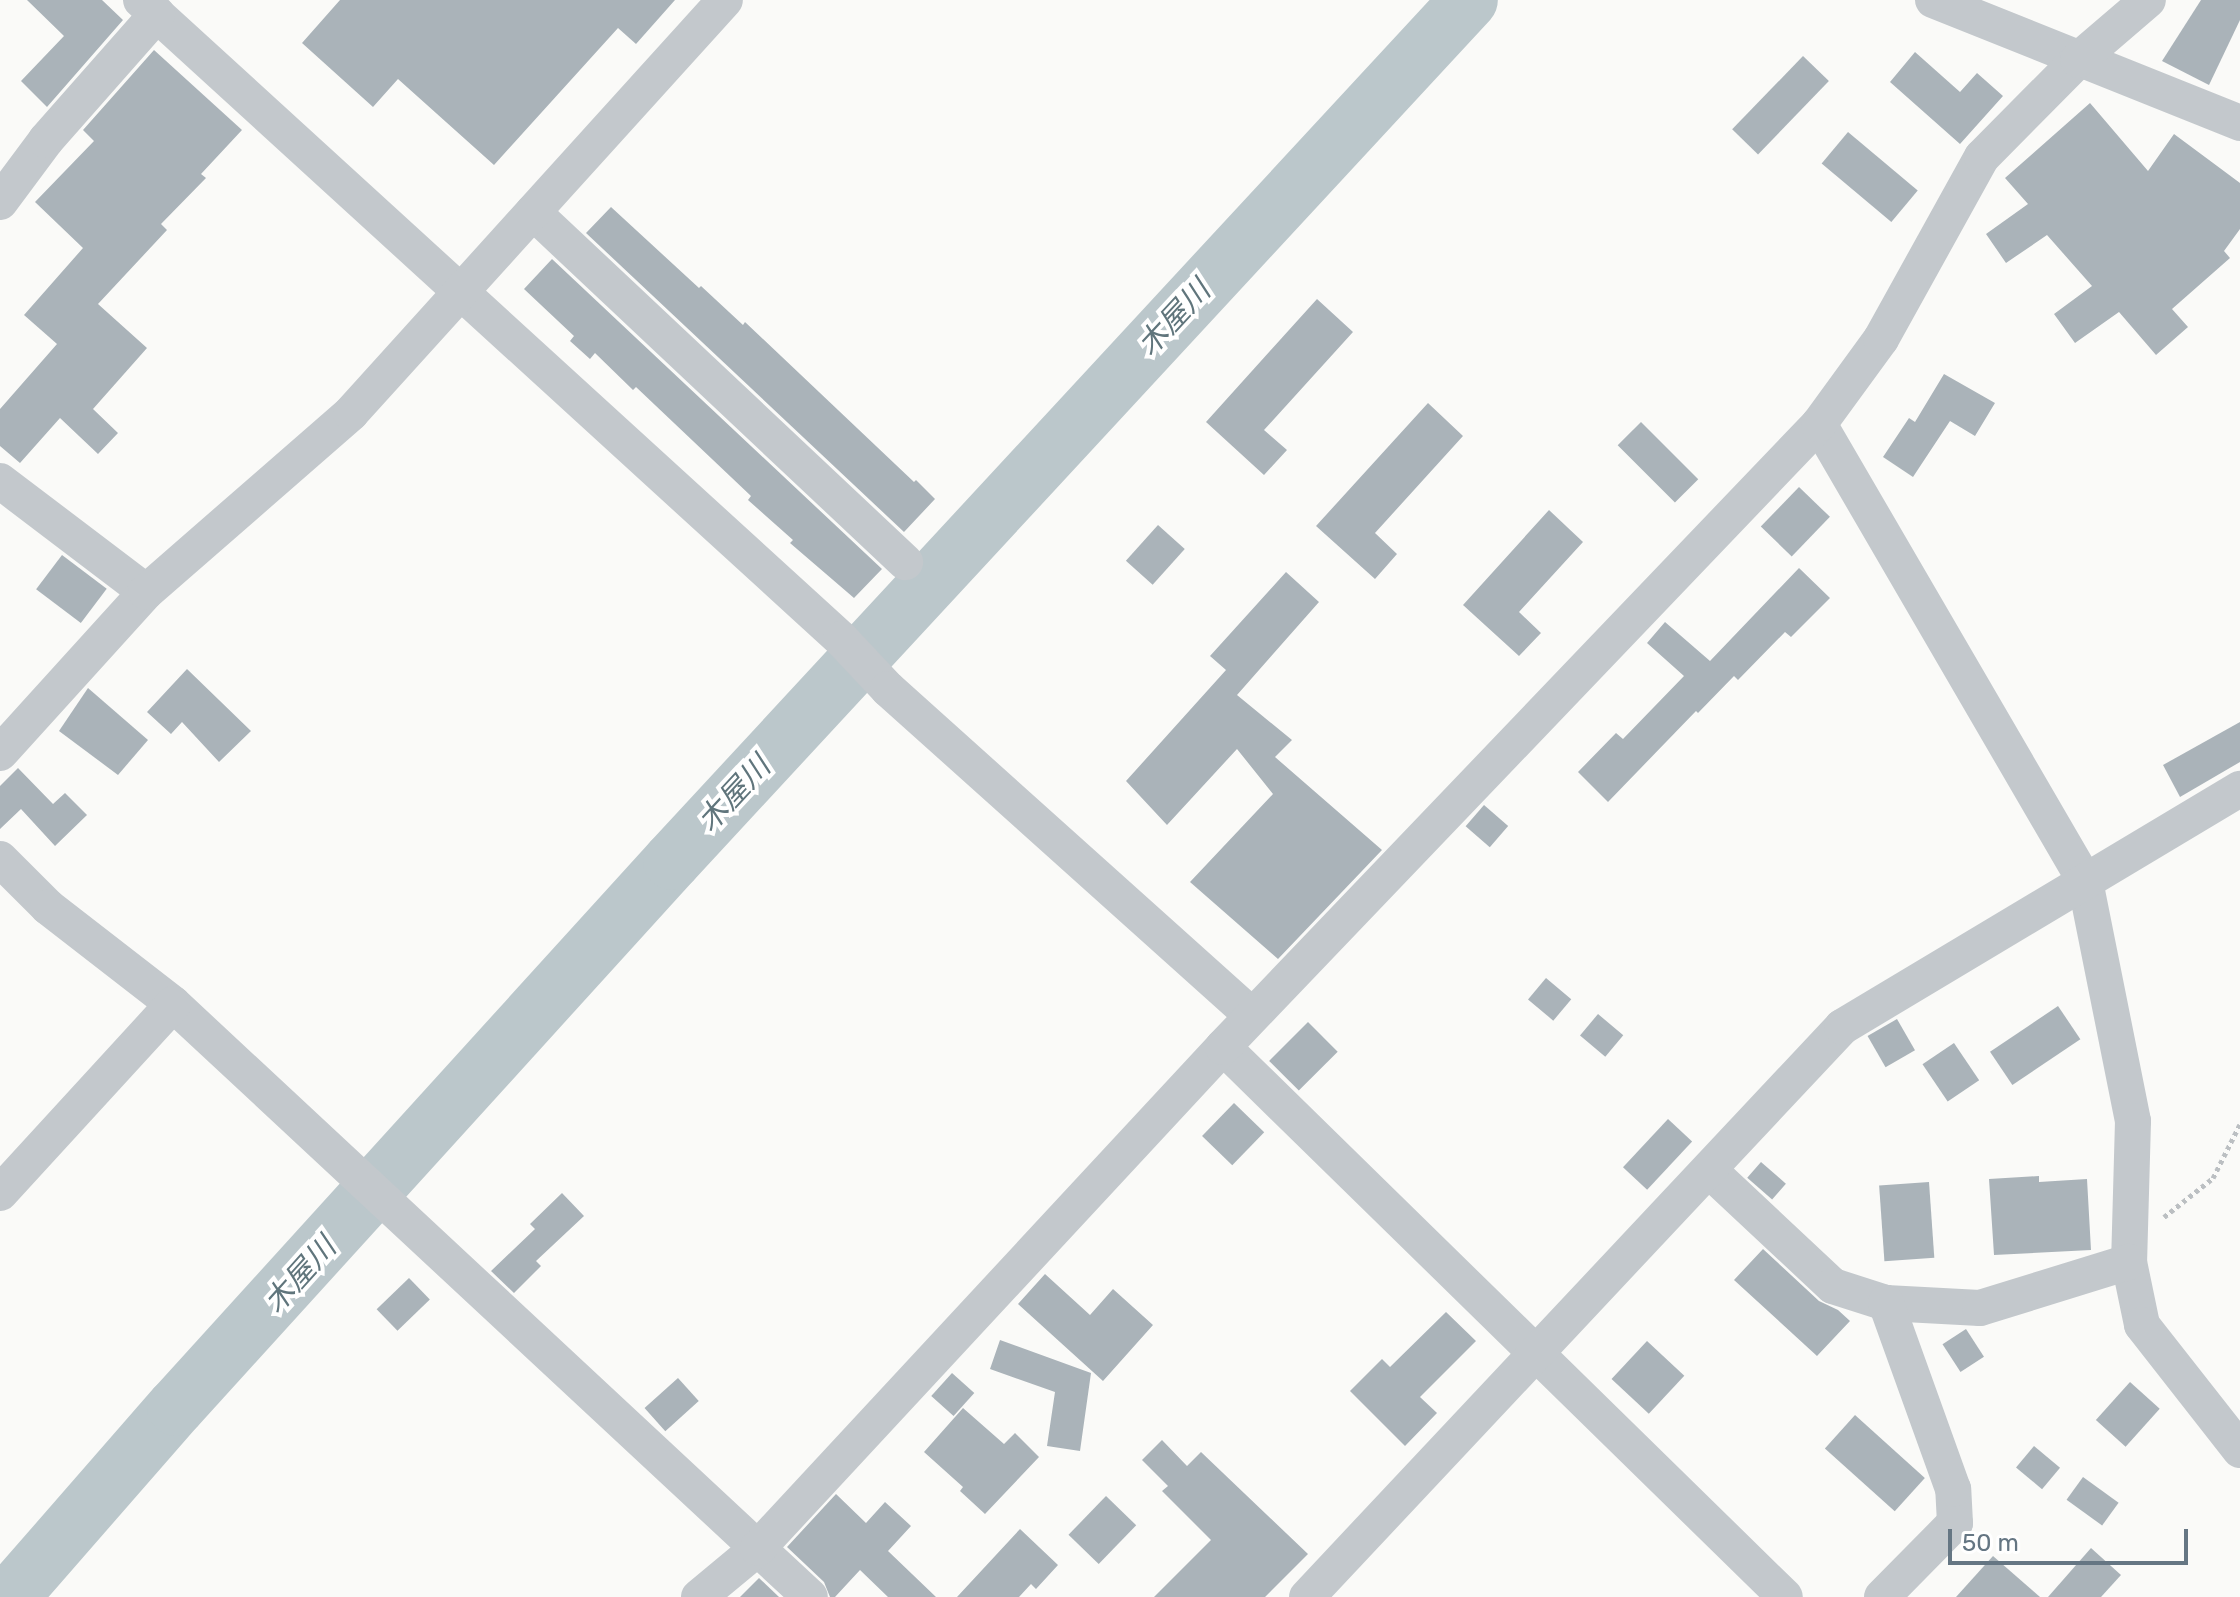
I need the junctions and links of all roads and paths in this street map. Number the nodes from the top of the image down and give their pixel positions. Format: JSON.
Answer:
{"nodes":[{"id":1,"x":725,"y":0,"type":"edge"},
{"id":2,"x":1933,"y":0,"type":"edge"},
{"id":3,"x":2148,"y":0,"type":"edge"},
{"id":4,"x":149,"y":7,"type":"edge"},
{"id":5,"x":2078,"y":60,"type":"junction"},
{"id":6,"x":2240,"y":123,"type":"edge"},
{"id":7,"x":0,"y":202,"type":"edge"},
{"id":8,"x":533,"y":212,"type":"junction"},
{"id":9,"x":460,"y":293,"type":"junction"},
{"id":10,"x":1819,"y":424,"type":"junction"},
{"id":11,"x":0,"y":481,"type":"edge"},
{"id":12,"x":905,"y":562,"type":"dead end"},
{"id":13,"x":146,"y":592,"type":"junction"},
{"id":14,"x":0,"y":753,"type":"edge"},
{"id":15,"x":2240,"y":789,"type":"edge"},
{"id":16,"x":0,"y":859,"type":"edge"},
{"id":17,"x":2085,"y":881,"type":"junction"},
{"id":18,"x":173,"y":1004,"type":"junction"},
{"id":19,"x":1252,"y":1016,"type":"junction"},
{"id":20,"x":1223,"y":1047,"type":"junction"},
{"id":21,"x":2240,"y":1124,"type":"edge"},
{"id":22,"x":1710,"y":1171,"type":"junction"},
{"id":23,"x":0,"y":1193,"type":"edge"},
{"id":24,"x":2129,"y":1250,"type":"junction"},
{"id":25,"x":1886,"y":1303,"type":"junction"},
{"id":26,"x":1534,"y":1353,"type":"junction"},
{"id":27,"x":2240,"y":1450,"type":"edge"},
{"id":28,"x":758,"y":1548,"type":"junction"},
{"id":29,"x":699,"y":1597,"type":"edge"},
{"id":30,"x":810,"y":1597,"type":"edge"},
{"id":31,"x":1307,"y":1597,"type":"edge"},
{"id":32,"x":1785,"y":1597,"type":"edge"},
{"id":33,"x":1882,"y":1597,"type":"edge"}],
"edges":[{"from":1,"to":8,"type":"street"},
{"from":2,"to":5,"type":"street"},
{"from":3,"to":5,"type":"street"},
{"from":4,"to":7,"type":"street"},
{"from":4,"to":9,"type":"street"},
{"from":5,"to":6,"type":"street"},
{"from":5,"to":10,"type":"street"},
{"from":8,"to":9,"type":"street"},
{"from":8,"to":12,"type":"street"},
{"from":9,"to":13,"type":"street"},
{"from":9,"to":19,"type":"street"},
{"from":10,"to":17,"type":"street"},
{"from":10,"to":19,"type":"street"},
{"from":11,"to":13,"type":"street"},
{"from":13,"to":14,"type":"street"},
{"from":15,"to":17,"type":"street"},
{"from":16,"to":18,"type":"street"},
{"from":17,"to":22,"type":"street"},
{"from":17,"to":24,"type":"street"},
{"from":18,"to":23,"type":"street"},
{"from":18,"to":28,"type":"street"},
{"from":19,"to":20,"type":"street"},
{"from":20,"to":26,"type":"street"},
{"from":20,"to":28,"type":"street"},
{"from":21,"to":24,"type":"path"},
{"from":22,"to":25,"type":"street"},
{"from":22,"to":26,"type":"street"},
{"from":24,"to":25,"type":"street"},
{"from":24,"to":27,"type":"street"},
{"from":25,"to":33,"type":"street"},
{"from":26,"to":31,"type":"street"},
{"from":26,"to":32,"type":"street"},
{"from":28,"to":29,"type":"street"},
{"from":28,"to":30,"type":"street"}]}
